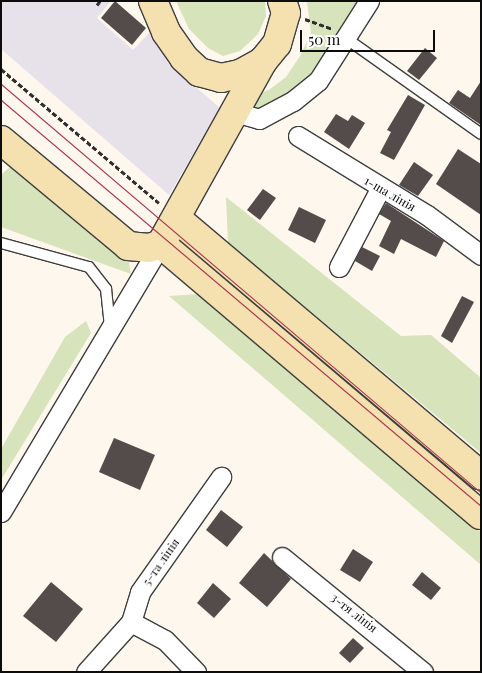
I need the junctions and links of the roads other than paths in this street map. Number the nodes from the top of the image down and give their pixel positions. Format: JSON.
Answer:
{"nodes":[{"id":1,"x":153,"y":1,"type":"edge"},
{"id":2,"x":370,"y":1,"type":"edge"},
{"id":3,"x":284,"y":7,"type":"edge"},
{"id":4,"x":347,"y":39,"type":"junction"},
{"id":5,"x":263,"y":61,"type":"junction"},
{"id":6,"x":221,"y":78,"type":"junction"},
{"id":7,"x":241,"y":118,"type":"junction"},
{"id":8,"x":481,"y":134,"type":"edge"},
{"id":9,"x":298,"y":136,"type":"dead end"},
{"id":10,"x":4,"y":149,"type":"edge"},
{"id":11,"x":380,"y":189,"type":"junction"},
{"id":12,"x":176,"y":218,"type":"junction"},
{"id":13,"x":1,"y":243,"type":"edge"},
{"id":14,"x":161,"y":244,"type":"junction"},
{"id":15,"x":481,"y":255,"type":"edge"},
{"id":16,"x":339,"y":267,"type":"dead end"},
{"id":17,"x":111,"y":332,"type":"junction"},
{"id":18,"x":481,"y":476,"type":"edge"},
{"id":19,"x":221,"y":477,"type":"dead end"},
{"id":20,"x":1,"y":512,"type":"edge"},
{"id":21,"x":481,"y":515,"type":"edge"},
{"id":22,"x":282,"y":557,"type":"dead end"},
{"id":23,"x":131,"y":622,"type":"junction"},
{"id":24,"x":86,"y":672,"type":"edge"},
{"id":25,"x":196,"y":672,"type":"edge"},
{"id":26,"x":423,"y":672,"type":"edge"}],
"edges":[{"from":1,"to":6,"type":"main road"},
{"from":2,"to":4,"type":"street"},
{"from":3,"to":5,"type":"main road"},
{"from":4,"to":7,"type":"street"},
{"from":4,"to":8,"type":"lane"},
{"from":5,"to":6,"type":"main road"},
{"from":5,"to":7,"type":"main road"},
{"from":6,"to":7,"type":"main road"},
{"from":7,"to":12,"type":"main road"},
{"from":9,"to":11,"type":"street","name":"1-ша лінія"},
{"from":10,"to":14,"type":"main road"},
{"from":11,"to":15,"type":"street","name":"1-ша лінія"},
{"from":11,"to":16,"type":"street"},
{"from":12,"to":14,"type":"main road"},
{"from":12,"to":18,"type":"main road"},
{"from":13,"to":17,"type":"lane"},
{"from":14,"to":17,"type":"street"},
{"from":14,"to":21,"type":"main road"},
{"from":17,"to":20,"type":"street"},
{"from":19,"to":23,"type":"street","name":"5-та лінія"},
{"from":22,"to":26,"type":"street","name":"3-тя лінія"},
{"from":23,"to":24,"type":"street","name":"5-та лінія"},
{"from":23,"to":25,"type":"street"}]}
